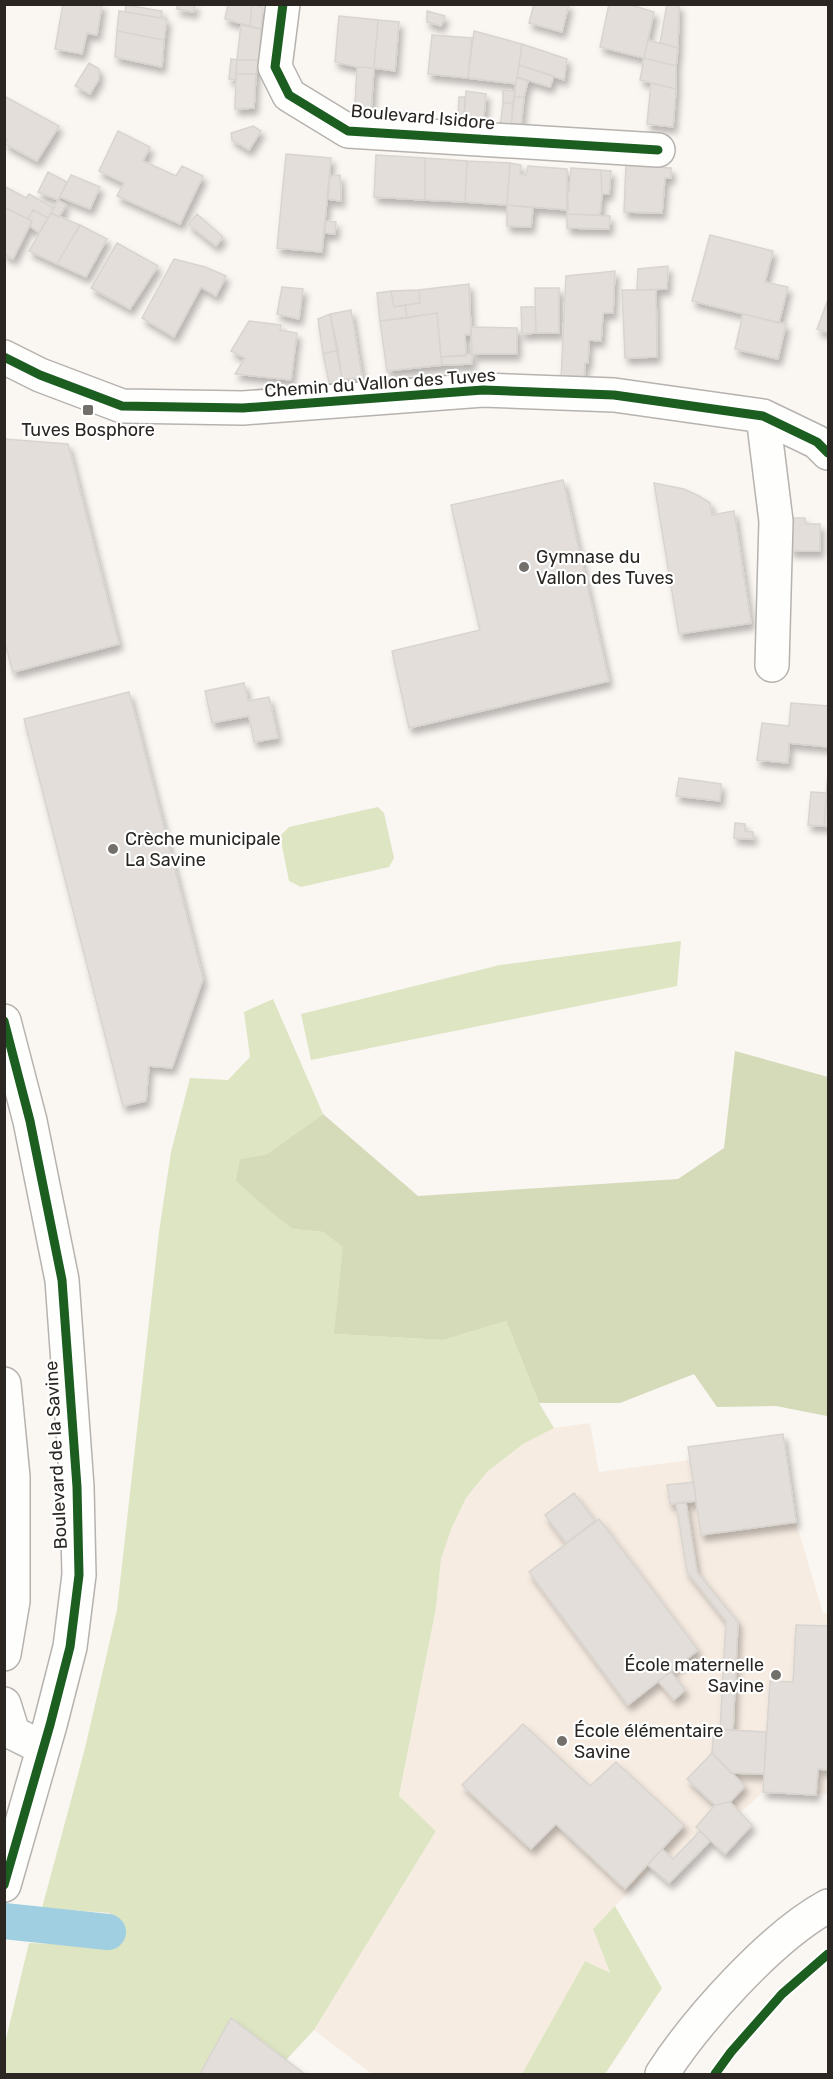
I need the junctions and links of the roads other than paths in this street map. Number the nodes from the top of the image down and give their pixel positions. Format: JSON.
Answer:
{"nodes":[{"id":1,"x":283,"y":4,"type":"edge"},
{"id":2,"x":658,"y":150,"type":"dead end"},
{"id":3,"x":4,"y":357,"type":"edge"},
{"id":4,"x":763,"y":416,"type":"junction"},
{"id":5,"x":828,"y":453,"type":"edge"},
{"id":6,"x":772,"y":665,"type":"dead end"},
{"id":7,"x":4,"y":1021,"type":"edge"},
{"id":8,"x":4,"y":1384,"type":"edge"},
{"id":9,"x":4,"y":1654,"type":"edge"},
{"id":10,"x":4,"y":1704,"type":"edge"},
{"id":11,"x":43,"y":1748,"type":"junction"},
{"id":12,"x":4,"y":1885,"type":"edge"},
{"id":13,"x":828,"y":1906,"type":"edge"},
{"id":14,"x":662,"y":2074,"type":"edge"}],
"edges":[{"from":1,"to":2,"type":"street","name":"Boulevard Isidore"},
{"from":3,"to":4,"type":"street","name":"Chemin du Vallon des Tuves"},
{"from":4,"to":5,"type":"street","name":"Chemin du Vallon des Tuves"},
{"from":4,"to":6,"type":"street"},
{"from":7,"to":11,"type":"street","name":"Boulevard de la Savine"},
{"from":8,"to":9,"type":"street"},
{"from":10,"to":11,"type":"street"},
{"from":11,"to":12,"type":"street","name":"Boulevard de la Savine"},
{"from":13,"to":14,"type":"street"}]}
